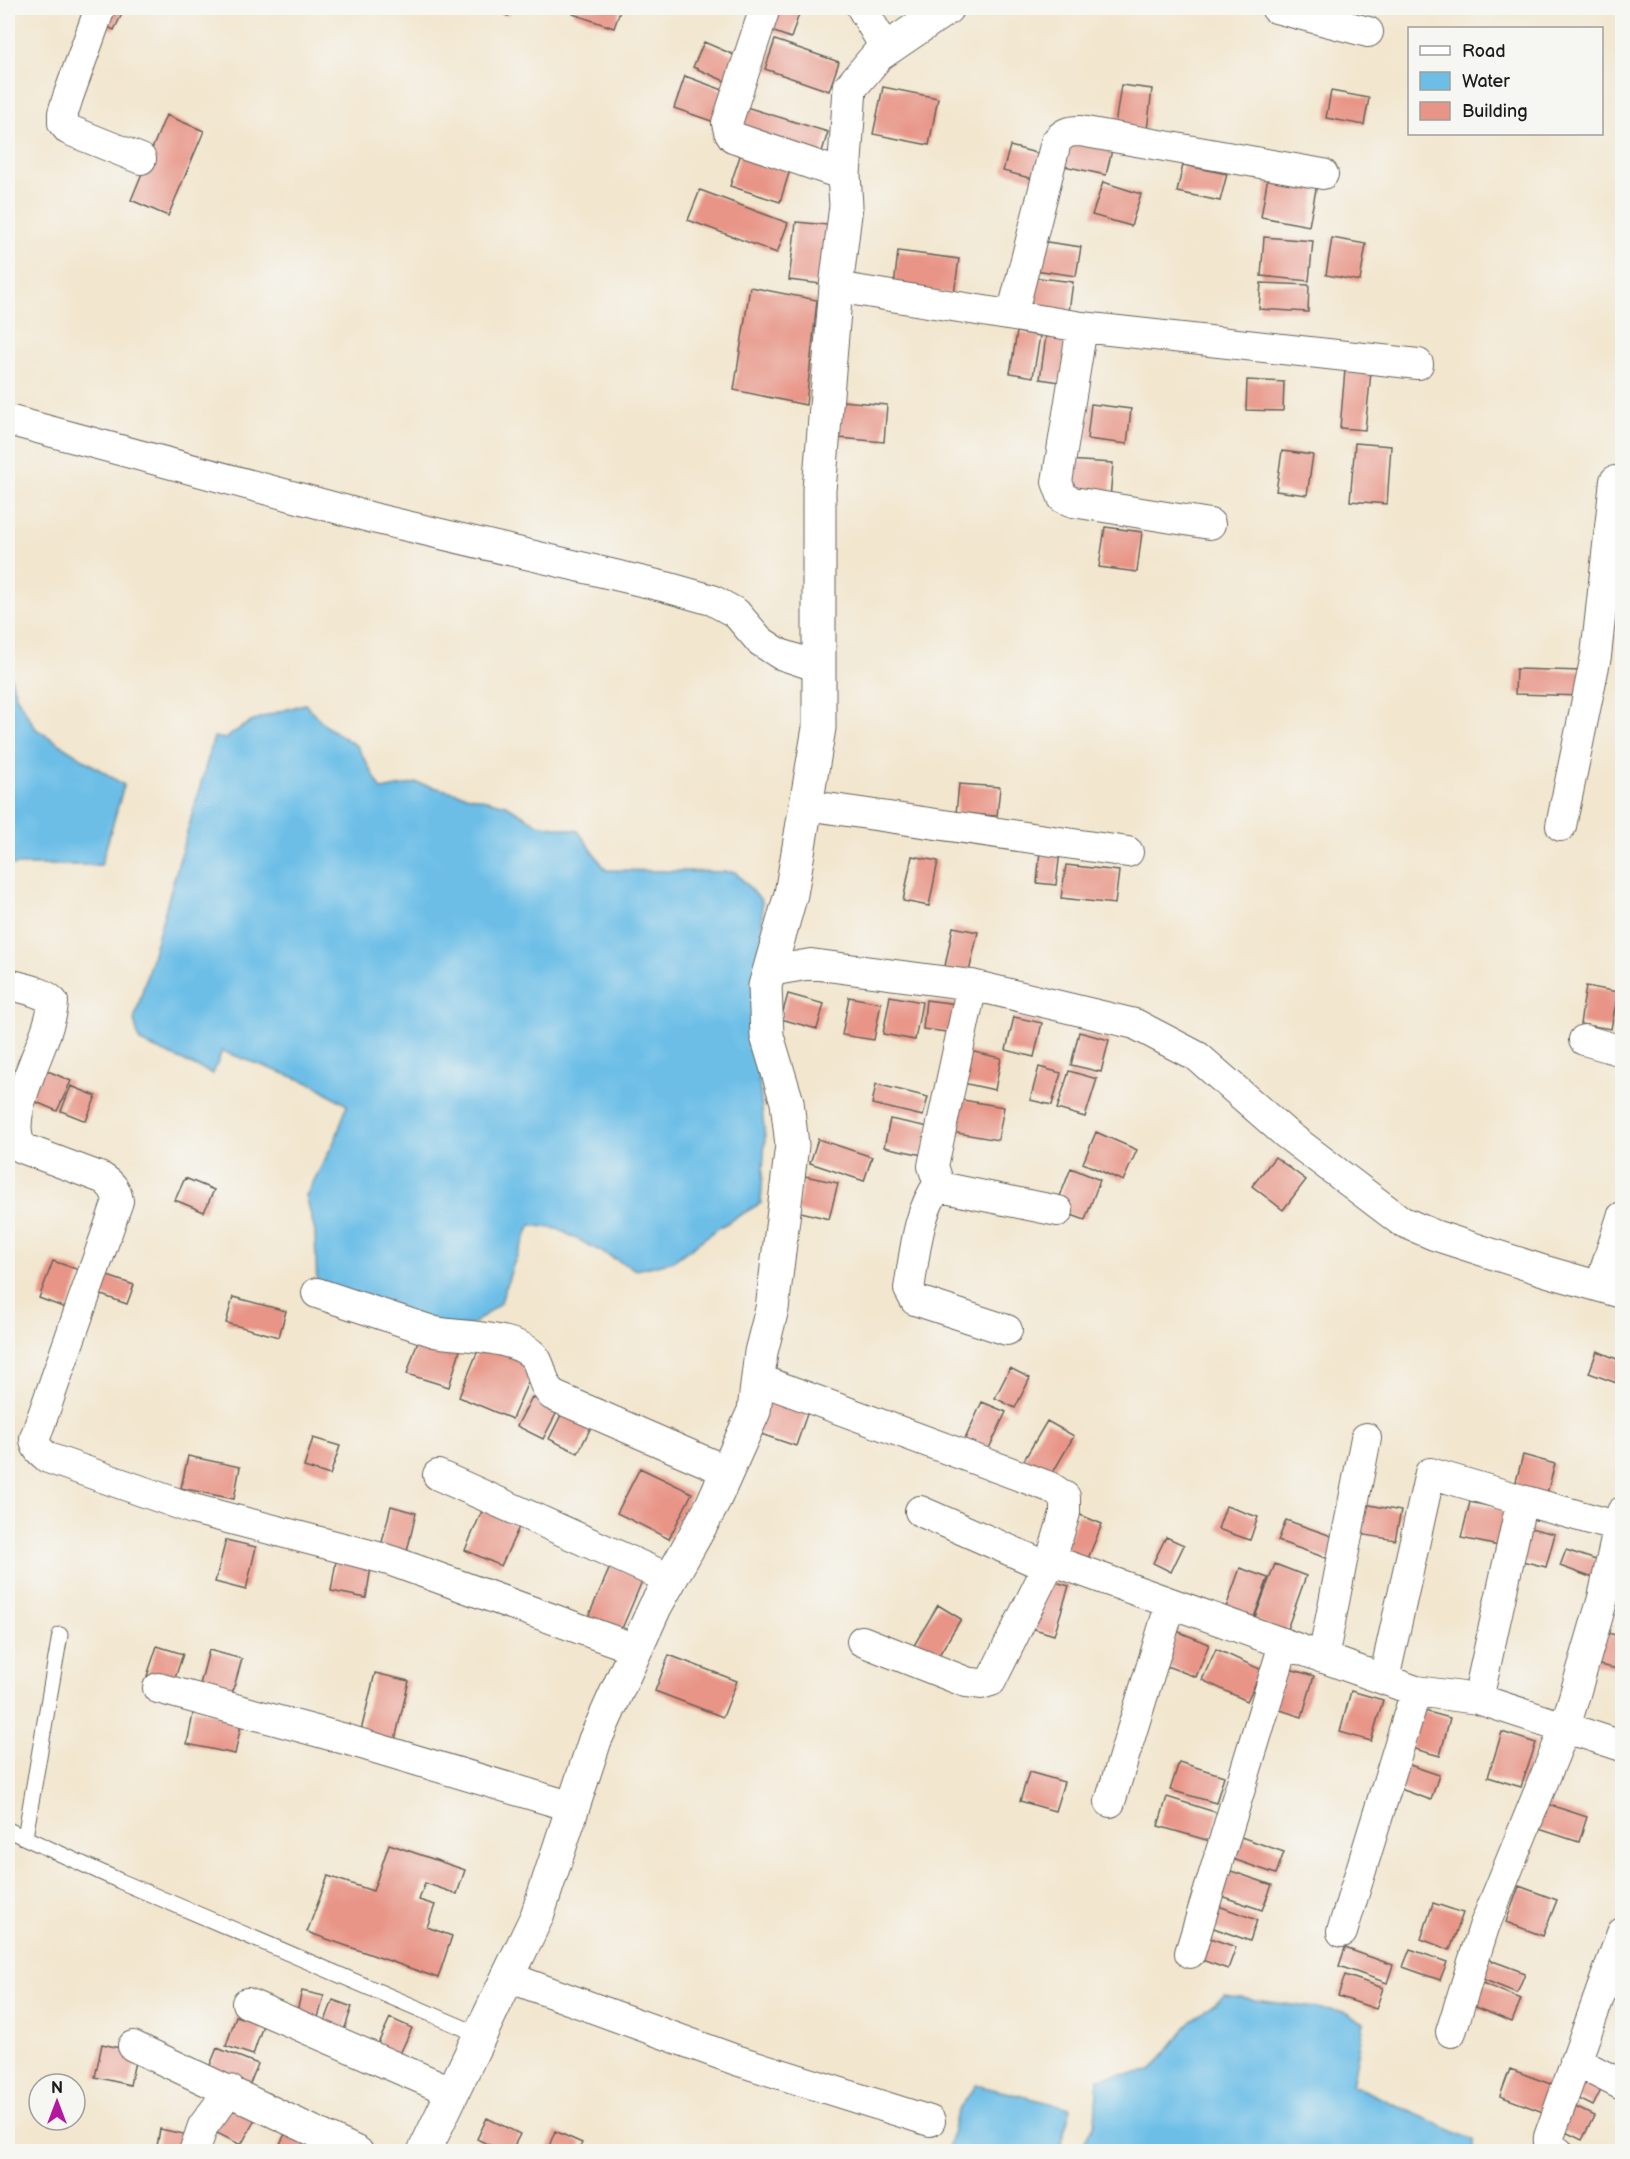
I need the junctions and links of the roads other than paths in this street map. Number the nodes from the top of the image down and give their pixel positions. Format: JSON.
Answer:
{"nodes":[{"id":1,"x":100,"y":8,"type":"edge"},
{"id":2,"x":765,"y":8,"type":"edge"},
{"id":3,"x":862,"y":8,"type":"edge"},
{"id":4,"x":947,"y":8,"type":"edge"},
{"id":5,"x":1276,"y":8,"type":"edge"},
{"id":6,"x":1368,"y":32,"type":"dead end"},
{"id":7,"x":886,"y":49,"type":"junction"},
{"id":8,"x":141,"y":159,"type":"dead end"},
{"id":9,"x":1323,"y":174,"type":"dead end"},
{"id":10,"x":843,"y":175,"type":"junction"},
{"id":11,"x":836,"y":287,"type":"junction"},
{"id":12,"x":1012,"y":315,"type":"junction"},
{"id":13,"x":1082,"y":327,"type":"junction"},
{"id":14,"x":1418,"y":364,"type":"dead end"},
{"id":15,"x":8,"y":420,"type":"edge"},
{"id":16,"x":1615,"y":481,"type":"dead end"},
{"id":17,"x":1210,"y":524,"type":"dead end"},
{"id":18,"x":1611,"y":630,"type":"edge"},
{"id":19,"x":819,"y":667,"type":"junction"},
{"id":20,"x":806,"y":805,"type":"junction"},
{"id":21,"x":1561,"y":826,"type":"dead end"},
{"id":22,"x":1128,"y":852,"type":"dead end"},
{"id":23,"x":770,"y":971,"type":"junction"},
{"id":24,"x":8,"y":984,"type":"edge"},
{"id":25,"x":972,"y":985,"type":"junction"},
{"id":26,"x":1584,"y":1040,"type":"dead end"},
{"id":27,"x":1623,"y":1051,"type":"edge"},
{"id":28,"x":939,"y":1184,"type":"junction"},
{"id":29,"x":1058,"y":1211,"type":"dead end"},
{"id":30,"x":1623,"y":1217,"type":"edge"},
{"id":31,"x":1611,"y":1289,"type":"edge"},
{"id":32,"x":317,"y":1293,"type":"dead end"},
{"id":33,"x":1008,"y":1329,"type":"dead end"},
{"id":34,"x":758,"y":1379,"type":"junction"},
{"id":35,"x":1366,"y":1438,"type":"dead end"},
{"id":36,"x":727,"y":1471,"type":"junction"},
{"id":37,"x":438,"y":1474,"type":"dead end"},
{"id":38,"x":1522,"y":1500,"type":"junction"},
{"id":39,"x":920,"y":1511,"type":"dead end"},
{"id":40,"x":1621,"y":1520,"type":"edge"},
{"id":41,"x":1049,"y":1563,"type":"junction"},
{"id":42,"x":670,"y":1579,"type":"junction"},
{"id":43,"x":1171,"y":1603,"type":"junction"},
{"id":44,"x":60,"y":1635,"type":"dead end"},
{"id":45,"x":862,"y":1641,"type":"dead end"},
{"id":46,"x":1284,"y":1644,"type":"junction"},
{"id":47,"x":636,"y":1649,"type":"junction"},
{"id":48,"x":1323,"y":1658,"type":"junction"},
{"id":49,"x":1384,"y":1679,"type":"junction"},
{"id":50,"x":158,"y":1688,"type":"dead end"},
{"id":51,"x":1416,"y":1691,"type":"junction"},
{"id":52,"x":1478,"y":1699,"type":"junction"},
{"id":53,"x":1565,"y":1728,"type":"junction"},
{"id":54,"x":1623,"y":1746,"type":"edge"},
{"id":55,"x":1110,"y":1802,"type":"dead end"},
{"id":56,"x":573,"y":1808,"type":"junction"},
{"id":57,"x":8,"y":1830,"type":"edge"},
{"id":58,"x":25,"y":1838,"type":"junction"},
{"id":59,"x":1342,"y":1932,"type":"dead end"},
{"id":60,"x":1623,"y":1933,"type":"edge"},
{"id":61,"x":1190,"y":1953,"type":"dead end"},
{"id":62,"x":508,"y":1977,"type":"junction"},
{"id":63,"x":247,"y":2003,"type":"dead end"},
{"id":64,"x":1451,"y":2032,"type":"dead end"},
{"id":65,"x":480,"y":2035,"type":"junction"},
{"id":66,"x":133,"y":2046,"type":"dead end"},
{"id":67,"x":1575,"y":2061,"type":"junction"},
{"id":68,"x":1623,"y":2085,"type":"edge"},
{"id":69,"x":230,"y":2090,"type":"junction"},
{"id":70,"x":453,"y":2092,"type":"junction"},
{"id":71,"x":930,"y":2121,"type":"dead end"},
{"id":72,"x":194,"y":2151,"type":"edge"},
{"id":73,"x":358,"y":2151,"type":"edge"},
{"id":74,"x":424,"y":2151,"type":"edge"},
{"id":75,"x":1558,"y":2151,"type":"edge"}],
"edges":[{"from":1,"to":8,"type":"street"},
{"from":2,"to":10,"type":"street"},
{"from":3,"to":7,"type":"street"},
{"from":4,"to":7,"type":"street"},
{"from":5,"to":6,"type":"street"},
{"from":7,"to":10,"type":"street"},
{"from":9,"to":12,"type":"street"},
{"from":10,"to":11,"type":"street"},
{"from":11,"to":12,"type":"street"},
{"from":11,"to":19,"type":"street"},
{"from":12,"to":13,"type":"street"},
{"from":13,"to":14,"type":"street"},
{"from":13,"to":17,"type":"street"},
{"from":15,"to":19,"type":"street"},
{"from":16,"to":18,"type":"street"},
{"from":18,"to":21,"type":"street"},
{"from":19,"to":20,"type":"street"},
{"from":20,"to":22,"type":"street"},
{"from":20,"to":23,"type":"street"},
{"from":23,"to":25,"type":"street"},
{"from":23,"to":34,"type":"street"},
{"from":24,"to":47,"type":"street"},
{"from":25,"to":28,"type":"street"},
{"from":25,"to":31,"type":"street"},
{"from":26,"to":27,"type":"street"},
{"from":28,"to":29,"type":"street"},
{"from":28,"to":33,"type":"street"},
{"from":30,"to":31,"type":"street"},
{"from":32,"to":36,"type":"street"},
{"from":34,"to":36,"type":"street"},
{"from":34,"to":41,"type":"street"},
{"from":35,"to":48,"type":"street"},
{"from":36,"to":42,"type":"street"},
{"from":37,"to":42,"type":"street"},
{"from":38,"to":40,"type":"street"},
{"from":38,"to":49,"type":"street"},
{"from":38,"to":52,"type":"street"},
{"from":39,"to":41,"type":"street"},
{"from":40,"to":53,"type":"street"},
{"from":41,"to":43,"type":"street"},
{"from":41,"to":45,"type":"street"},
{"from":42,"to":47,"type":"street"},
{"from":43,"to":46,"type":"street"},
{"from":43,"to":55,"type":"street"},
{"from":44,"to":58,"type":"lane"},
{"from":46,"to":48,"type":"street"},
{"from":46,"to":61,"type":"street"},
{"from":47,"to":56,"type":"street"},
{"from":48,"to":49,"type":"street"},
{"from":49,"to":51,"type":"street"},
{"from":50,"to":56,"type":"street"},
{"from":51,"to":52,"type":"street"},
{"from":51,"to":59,"type":"street"},
{"from":52,"to":53,"type":"street"},
{"from":53,"to":54,"type":"street"},
{"from":53,"to":64,"type":"street"},
{"from":56,"to":62,"type":"street"},
{"from":57,"to":58,"type":"lane"},
{"from":58,"to":65,"type":"lane"},
{"from":60,"to":67,"type":"street"},
{"from":62,"to":65,"type":"street"},
{"from":62,"to":71,"type":"street"},
{"from":63,"to":70,"type":"street"},
{"from":65,"to":70,"type":"street"},
{"from":66,"to":69,"type":"street"},
{"from":67,"to":68,"type":"street"},
{"from":67,"to":75,"type":"street"},
{"from":69,"to":72,"type":"street"},
{"from":69,"to":73,"type":"street"},
{"from":70,"to":74,"type":"street"}]}
